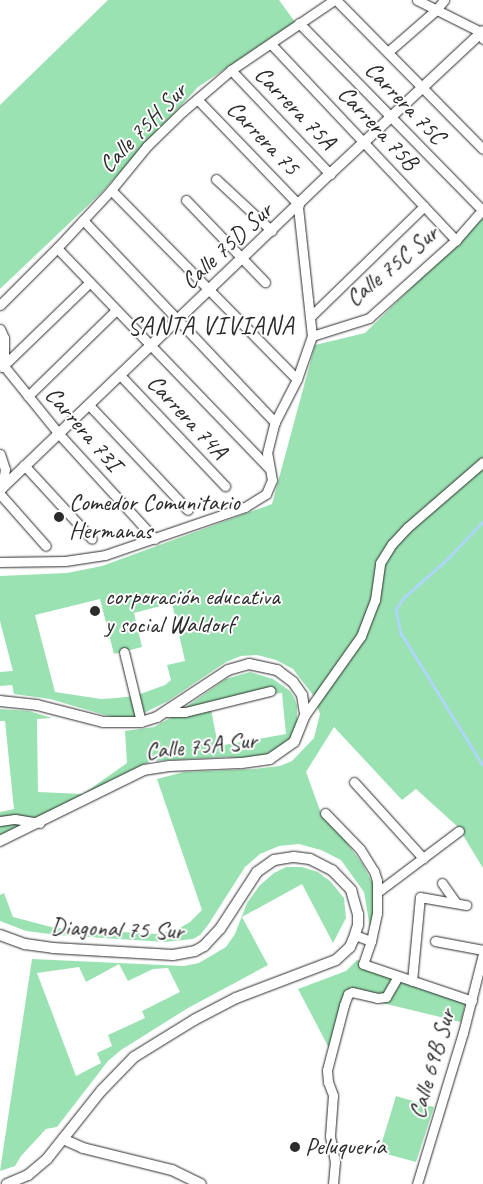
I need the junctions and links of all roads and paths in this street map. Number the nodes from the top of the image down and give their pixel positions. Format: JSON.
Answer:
{"nodes":[{"id":1,"x":335,"y":0,"type":"edge"},
{"id":2,"x":417,"y":0,"type":"edge"},
{"id":3,"x":444,"y":0,"type":"edge"},
{"id":4,"x":436,"y":10,"type":"junction"},
{"id":5,"x":299,"y":23,"type":"junction"},
{"id":6,"x":482,"y":34,"type":"edge"},
{"id":7,"x":271,"y":44,"type":"junction"},
{"id":8,"x":389,"y":51,"type":"junction"},
{"id":9,"x":231,"y":70,"type":"junction"},
{"id":10,"x":423,"y":87,"type":"junction"},
{"id":11,"x":197,"y":99,"type":"junction"},
{"id":12,"x":390,"y":118,"type":"junction"},
{"id":13,"x":364,"y":143,"type":"junction"},
{"id":14,"x":483,"y":149,"type":"edge"},
{"id":15,"x":330,"y":174,"type":"junction"},
{"id":16,"x":216,"y":179,"type":"dead end"},
{"id":17,"x":111,"y":190,"type":"junction"},
{"id":18,"x":186,"y":200,"type":"dead end"},
{"id":19,"x":299,"y":205,"type":"junction"},
{"id":20,"x":424,"y":206,"type":"junction"},
{"id":21,"x":482,"y":209,"type":"edge"},
{"id":22,"x":83,"y":220,"type":"junction"},
{"id":23,"x":272,"y":231,"type":"junction"},
{"id":24,"x":456,"y":240,"type":"junction"},
{"id":25,"x":57,"y":248,"type":"junction"},
{"id":26,"x":243,"y":259,"type":"junction"},
{"id":27,"x":90,"y":282,"type":"junction"},
{"id":28,"x":265,"y":282,"type":"dead end"},
{"id":29,"x":208,"y":291,"type":"junction"},
{"id":30,"x":0,"y":305,"type":"edge"},
{"id":31,"x":116,"y":310,"type":"junction"},
{"id":32,"x":310,"y":317,"type":"junction"},
{"id":33,"x":178,"y":318,"type":"junction"},
{"id":34,"x":0,"y":329,"type":"edge"},
{"id":35,"x":312,"y":336,"type":"junction"},
{"id":36,"x":151,"y":346,"type":"junction"},
{"id":37,"x":2,"y":367,"type":"edge"},
{"id":38,"x":120,"y":376,"type":"junction"},
{"id":39,"x":297,"y":379,"type":"junction"},
{"id":40,"x":28,"y":396,"type":"junction"},
{"id":41,"x":89,"y":405,"type":"junction"},
{"id":42,"x":275,"y":422,"type":"junction"},
{"id":43,"x":59,"y":434,"type":"junction"},
{"id":44,"x":0,"y":454,"type":"edge"},
{"id":45,"x":483,"y":462,"type":"edge"},
{"id":46,"x":24,"y":465,"type":"junction"},
{"id":47,"x":269,"y":468,"type":"junction"},
{"id":48,"x":225,"y":486,"type":"dead end"},
{"id":49,"x":1,"y":490,"type":"edge"},
{"id":50,"x":188,"y":510,"type":"dead end"},
{"id":51,"x":92,"y":539,"type":"dead end"},
{"id":52,"x":155,"y":539,"type":"junction"},
{"id":53,"x":46,"y":546,"type":"dead end"},
{"id":54,"x":0,"y":562,"type":"edge"},
{"id":55,"x":124,"y":652,"type":"dead end"},
{"id":56,"x":270,"y":691,"type":"dead end"},
{"id":57,"x":0,"y":701,"type":"edge"},
{"id":58,"x":165,"y":712,"type":"junction"},
{"id":59,"x":305,"y":715,"type":"junction"},
{"id":60,"x":141,"y":722,"type":"junction"},
{"id":61,"x":354,"y":782,"type":"dead end"},
{"id":62,"x":325,"y":813,"type":"dead end"},
{"id":63,"x":0,"y":821,"type":"edge"},
{"id":64,"x":40,"y":823,"type":"junction"},
{"id":65,"x":458,"y":831,"type":"dead end"},
{"id":66,"x":0,"y":841,"type":"edge"},
{"id":67,"x":423,"y":858,"type":"junction"},
{"id":68,"x":442,"y":883,"type":"dead end"},
{"id":69,"x":378,"y":891,"type":"junction"},
{"id":70,"x":0,"y":935,"type":"edge"},
{"id":71,"x":355,"y":935,"type":"junction"},
{"id":72,"x":372,"y":941,"type":"junction"},
{"id":73,"x":435,"y":941,"type":"dead end"},
{"id":74,"x":483,"y":950,"type":"edge"},
{"id":75,"x":483,"y":954,"type":"edge"},
{"id":76,"x":398,"y":976,"type":"junction"},
{"id":77,"x":412,"y":981,"type":"junction"},
{"id":78,"x":472,"y":1001,"type":"junction"},
{"id":79,"x":63,"y":1140,"type":"junction"},
{"id":80,"x":7,"y":1184,"type":"edge"},
{"id":81,"x":201,"y":1184,"type":"edge"},
{"id":82,"x":333,"y":1184,"type":"edge"},
{"id":83,"x":417,"y":1184,"type":"edge"}],
"edges":[{"from":1,"to":5,"type":"street","name":"Calle 75H Sur"},
{"from":1,"to":8,"type":"street"},
{"from":2,"to":4,"type":"street"},
{"from":3,"to":4,"type":"street"},
{"from":4,"to":6,"type":"street"},
{"from":4,"to":8,"type":"street"},
{"from":5,"to":7,"type":"street","name":"Calle 75H Sur"},
{"from":5,"to":12,"type":"street","name":"Carrera 75C"},
{"from":6,"to":10,"type":"street","name":"Calle 75D Sur"},
{"from":7,"to":9,"type":"street","name":"Calle 75H Sur"},
{"from":7,"to":13,"type":"street","name":"Carrera 75B"},
{"from":8,"to":10,"type":"street"},
{"from":9,"to":11,"type":"street","name":"Calle 75H Sur"},
{"from":9,"to":15,"type":"street","name":"Carrera 75A"},
{"from":10,"to":12,"type":"street","name":"Calle 75D Sur"},
{"from":10,"to":14,"type":"street"},
{"from":11,"to":17,"type":"street","name":"Calle 75H Sur"},
{"from":11,"to":19,"type":"street","name":"Carrera 75"},
{"from":12,"to":13,"type":"street","name":"Calle 75D Sur"},
{"from":12,"to":21,"type":"street","name":"Carrera 75C"},
{"from":13,"to":15,"type":"street","name":"Calle 75D Sur"},
{"from":13,"to":20,"type":"street","name":"Carrera 75B"},
{"from":15,"to":19,"type":"street","name":"Calle 75D Sur"},
{"from":16,"to":23,"type":"street"},
{"from":17,"to":22,"type":"street","name":"Calle 75H Sur"},
{"from":17,"to":29,"type":"street"},
{"from":18,"to":26,"type":"street"},
{"from":19,"to":23,"type":"street","name":"Calle 75D Sur"},
{"from":19,"to":32,"type":"street"},
{"from":20,"to":24,"type":"street","name":"Carrera 75B"},
{"from":20,"to":32,"type":"street"},
{"from":21,"to":24,"type":"street","name":"Calle 75C Sur"},
{"from":22,"to":25,"type":"street","name":"Calle 75H Sur"},
{"from":22,"to":33,"type":"street"},
{"from":23,"to":26,"type":"street","name":"Calle 75D Sur"},
{"from":24,"to":35,"type":"street","name":"Calle 75C Sur"},
{"from":25,"to":27,"type":"street"},
{"from":25,"to":30,"type":"street","name":"Calle 75H Sur"},
{"from":26,"to":28,"type":"street"},
{"from":26,"to":29,"type":"street","name":"Calle 75D Sur"},
{"from":27,"to":31,"type":"street"},
{"from":27,"to":37,"type":"street"},
{"from":29,"to":33,"type":"street","name":"Calle 75D Sur"},
{"from":29,"to":39,"type":"street"},
{"from":31,"to":36,"type":"street"},
{"from":31,"to":40,"type":"street"},
{"from":32,"to":35,"type":"street"},
{"from":33,"to":36,"type":"street","name":"Calle 75D Sur"},
{"from":33,"to":42,"type":"street"},
{"from":34,"to":37,"type":"street"},
{"from":35,"to":39,"type":"street"},
{"from":36,"to":38,"type":"street","name":"Calle 75D Sur"},
{"from":36,"to":47,"type":"street"},
{"from":37,"to":40,"type":"street","name":"Carrera 73I"},
{"from":38,"to":41,"type":"street","name":"Calle 75D Sur"},
{"from":38,"to":48,"type":"street","name":"Carrera 74A"},
{"from":39,"to":42,"type":"street"},
{"from":40,"to":43,"type":"street","name":"Carrera 73I"},
{"from":41,"to":43,"type":"street","name":"Calle 75D Sur"},
{"from":41,"to":50,"type":"street"},
{"from":42,"to":47,"type":"street"},
{"from":43,"to":46,"type":"street","name":"Calle 75D Sur"},
{"from":43,"to":52,"type":"street","name":"Carrera 73I"},
{"from":44,"to":49,"type":"street"},
{"from":45,"to":59,"type":"street"},
{"from":46,"to":49,"type":"street","name":"Calle 75D Sur"},
{"from":46,"to":51,"type":"street"},
{"from":47,"to":52,"type":"street"},
{"from":49,"to":53,"type":"street"},
{"from":52,"to":54,"type":"street"},
{"from":55,"to":60,"type":"street"},
{"from":56,"to":58,"type":"street"},
{"from":57,"to":60,"type":"street"},
{"from":58,"to":59,"type":"street"},
{"from":58,"to":60,"type":"street"},
{"from":59,"to":64,"type":"street","name":"Calle 75A Sur"},
{"from":61,"to":67,"type":"street"},
{"from":62,"to":69,"type":"street"},
{"from":63,"to":64,"type":"street"},
{"from":64,"to":66,"type":"street","name":"Calle 75A Sur"},
{"from":65,"to":67,"type":"street"},
{"from":67,"to":69,"type":"street"},
{"from":68,"to":77,"type":"street"},
{"from":69,"to":72,"type":"street"},
{"from":70,"to":71,"type":"street","name":"Diagonal 75 Sur"},
{"from":71,"to":72,"type":"street"},
{"from":71,"to":79,"type":"street"},
{"from":72,"to":76,"type":"street"},
{"from":73,"to":74,"type":"street"},
{"from":75,"to":78,"type":"street","name":"Calle 69B Sur"},
{"from":76,"to":77,"type":"street"},
{"from":76,"to":82,"type":"street"},
{"from":77,"to":78,"type":"street"},
{"from":78,"to":83,"type":"street","name":"Calle 69B Sur"},
{"from":79,"to":80,"type":"street"},
{"from":79,"to":81,"type":"street"}]}
